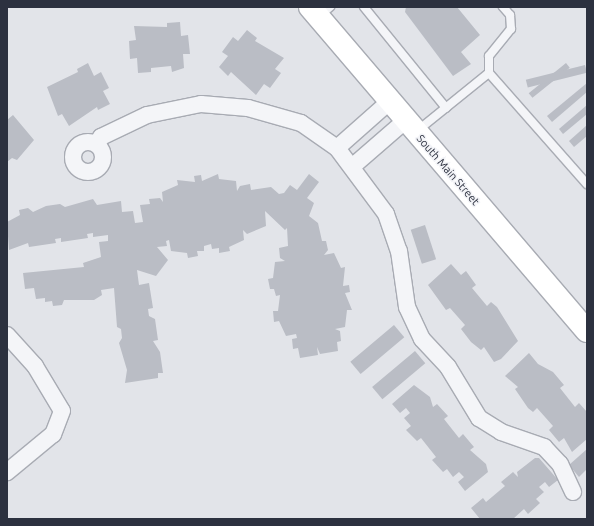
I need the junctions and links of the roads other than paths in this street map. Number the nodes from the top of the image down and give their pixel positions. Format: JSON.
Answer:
{"nodes":[{"id":1,"x":364,"y":7,"type":"edge"},
{"id":2,"x":503,"y":7,"type":"edge"},
{"id":3,"x":319,"y":10,"type":"edge"},
{"id":4,"x":489,"y":73,"type":"junction"},
{"id":5,"x":389,"y":102,"type":"junction"},
{"id":6,"x":446,"y":108,"type":"junction"},
{"id":7,"x":410,"y":126,"type":"junction"},
{"id":8,"x":97,"y":144,"type":"dead end"},
{"id":9,"x":337,"y":148,"type":"junction"},
{"id":10,"x":353,"y":166,"type":"junction"},
{"id":11,"x":587,"y":184,"type":"edge"},
{"id":12,"x":587,"y":331,"type":"edge"},
{"id":13,"x":7,"y":335,"type":"edge"},
{"id":14,"x":7,"y":472,"type":"edge"},
{"id":15,"x":574,"y":492,"type":"dead end"}],
"edges":[{"from":1,"to":6,"type":"lane"},
{"from":2,"to":4,"type":"lane"},
{"from":3,"to":5,"type":"highway","name":"South Main Street"},
{"from":4,"to":6,"type":"lane"},
{"from":4,"to":11,"type":"lane"},
{"from":5,"to":7,"type":"highway","name":"South Main Street"},
{"from":5,"to":9,"type":"street"},
{"from":6,"to":7,"type":"lane"},
{"from":7,"to":10,"type":"street"},
{"from":7,"to":12,"type":"highway","name":"South Main Street"},
{"from":8,"to":9,"type":"street"},
{"from":9,"to":10,"type":"street"},
{"from":10,"to":15,"type":"street"},
{"from":13,"to":14,"type":"street"}]}
